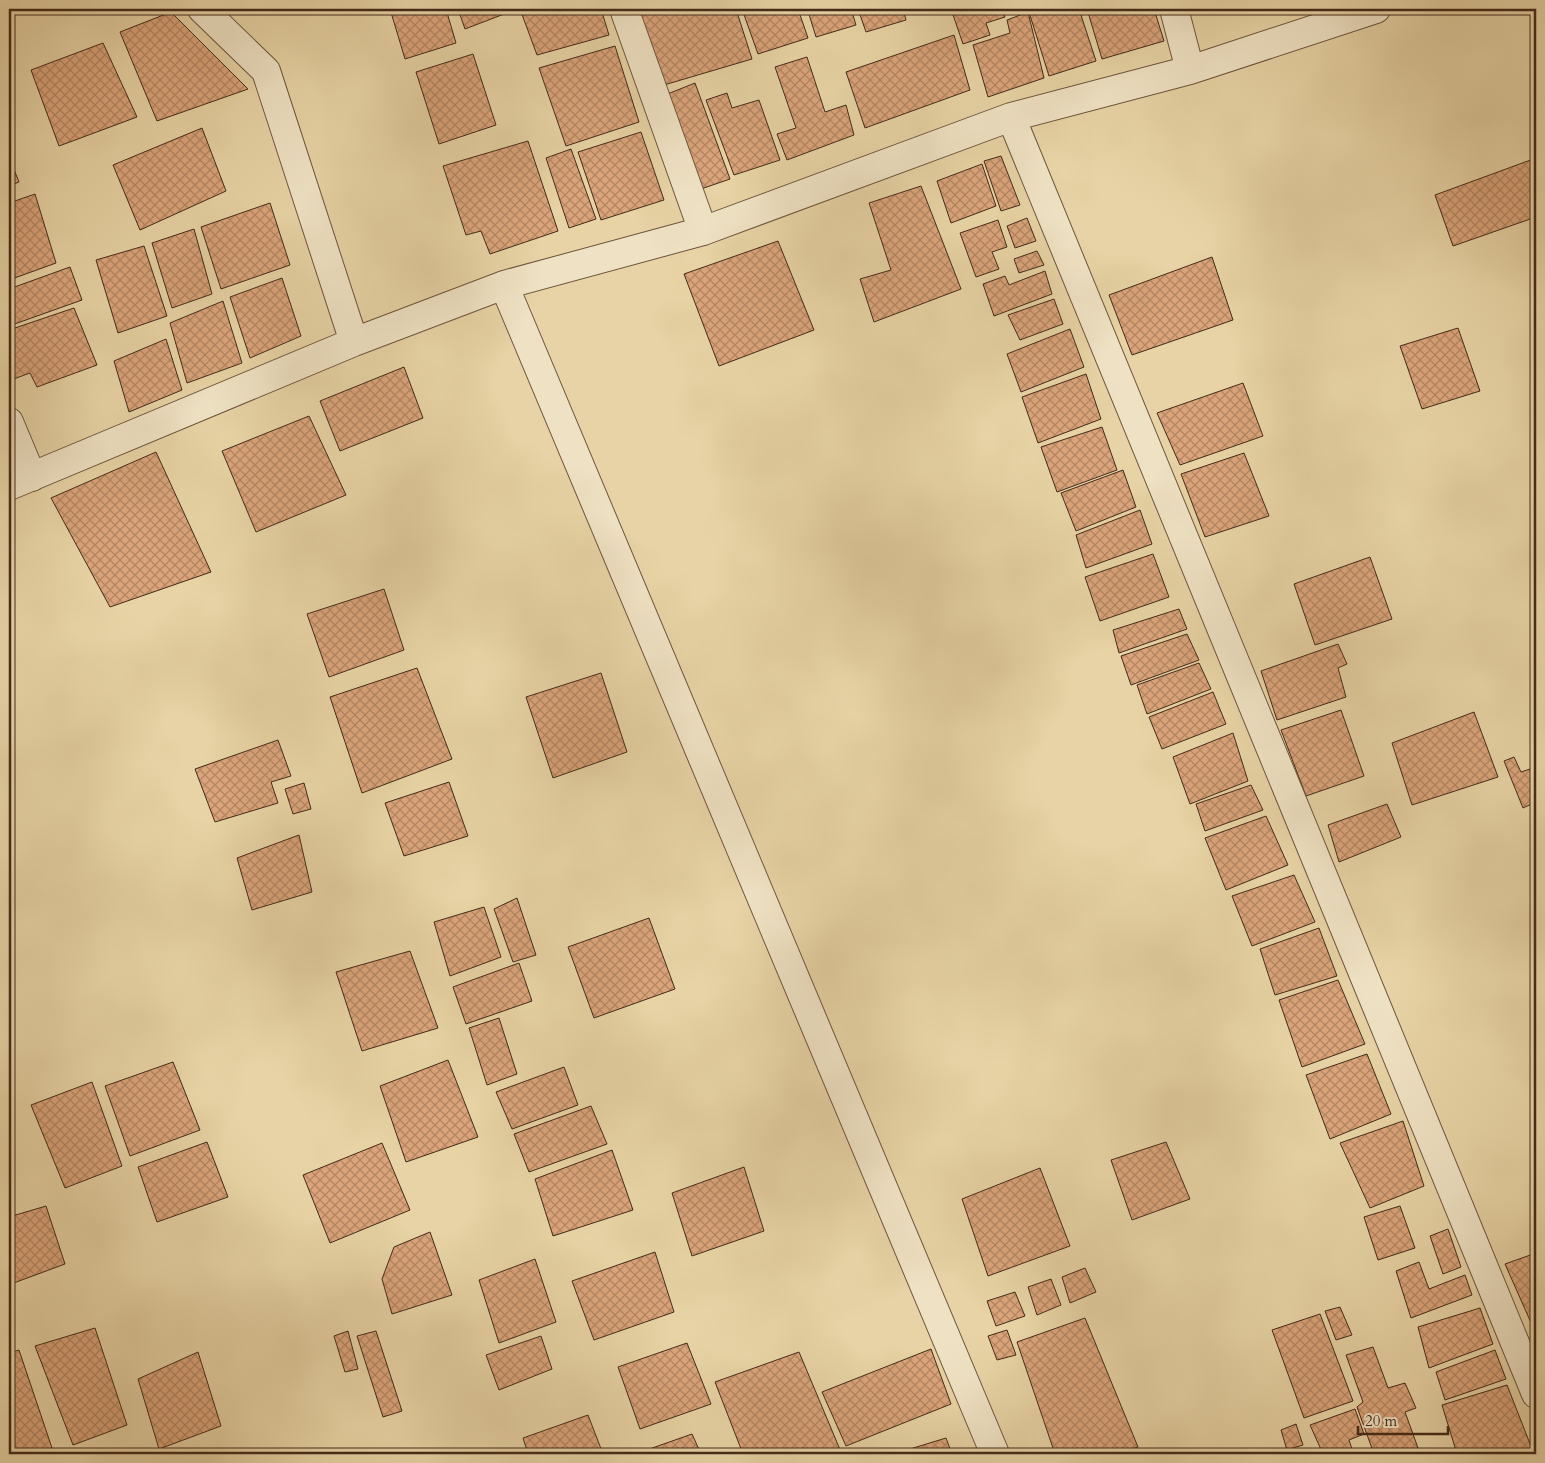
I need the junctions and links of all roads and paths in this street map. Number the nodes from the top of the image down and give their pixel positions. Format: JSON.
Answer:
{"nodes":[{"id":1,"x":202,"y":9,"type":"edge"},
{"id":2,"x":624,"y":9,"type":"edge"},
{"id":3,"x":1174,"y":9,"type":"edge"},
{"id":4,"x":1376,"y":9,"type":"edge"},
{"id":5,"x":1190,"y":70,"type":"junction"},
{"id":6,"x":1011,"y":117,"type":"junction"},
{"id":7,"x":703,"y":232,"type":"junction"},
{"id":8,"x":504,"y":285,"type":"junction"},
{"id":9,"x":354,"y":342,"type":"junction"},
{"id":10,"x":9,"y":422,"type":"edge"},
{"id":11,"x":20,"y":481,"type":"edge"},
{"id":12,"x":1536,"y":1394,"type":"edge"},
{"id":13,"x":995,"y":1454,"type":"edge"}],
"edges":[{"from":1,"to":9,"type":"street"},
{"from":2,"to":7,"type":"street"},
{"from":3,"to":5,"type":"street"},
{"from":4,"to":5,"type":"street"},
{"from":5,"to":6,"type":"street"},
{"from":6,"to":7,"type":"street"},
{"from":6,"to":12,"type":"street"},
{"from":7,"to":8,"type":"street"},
{"from":8,"to":9,"type":"street"},
{"from":8,"to":13,"type":"street"},
{"from":9,"to":11,"type":"street"},
{"from":10,"to":11,"type":"street"}]}
